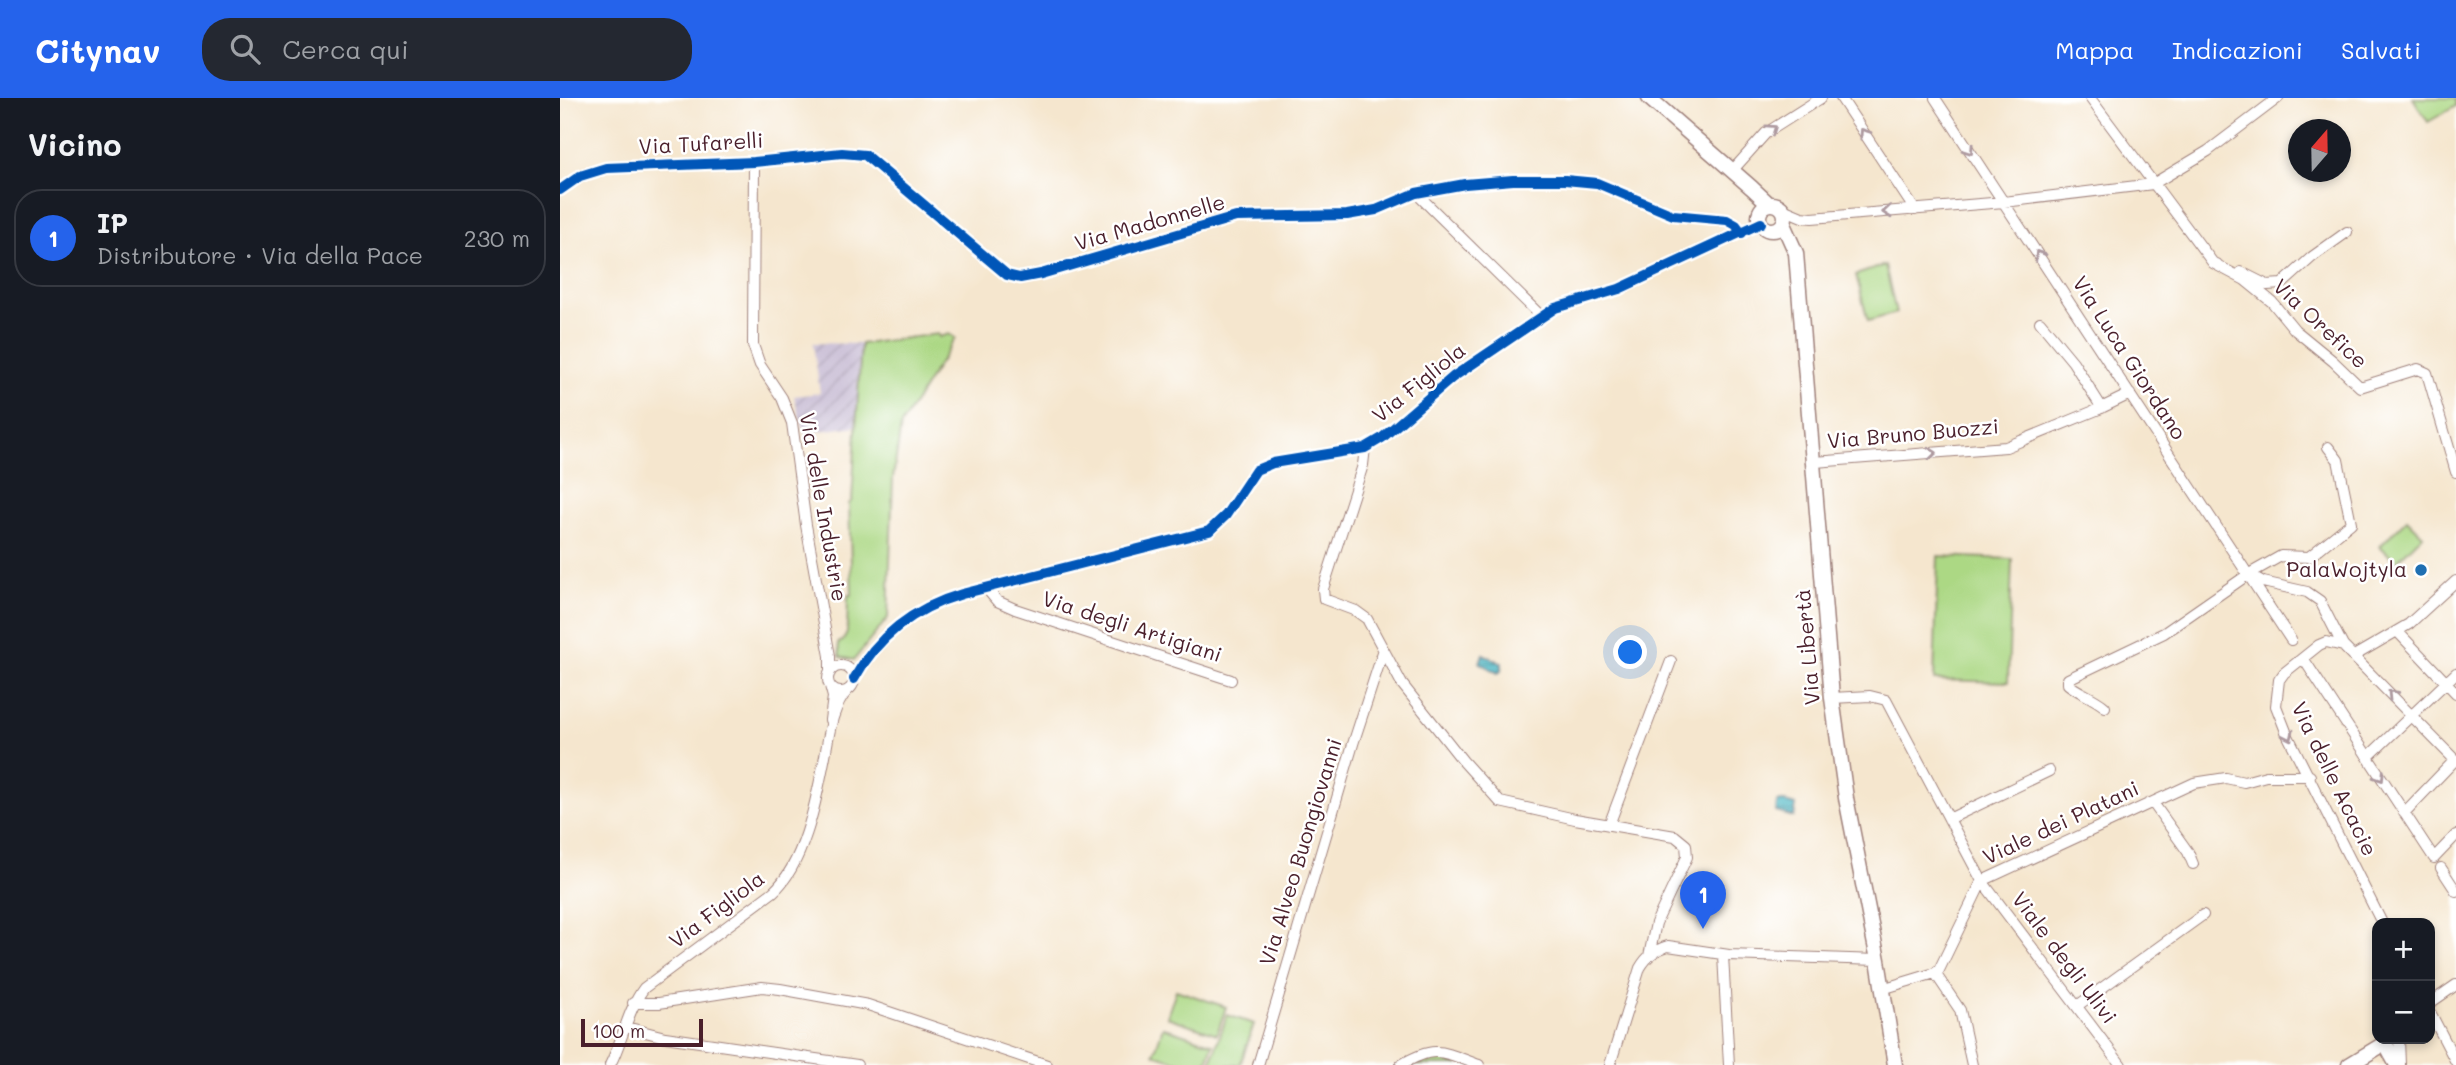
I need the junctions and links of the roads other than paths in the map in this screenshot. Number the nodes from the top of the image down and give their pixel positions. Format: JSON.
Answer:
{"nodes":[{"id":1,"x":1649,"y":98,"type":"edge"},
{"id":2,"x":1821,"y":98,"type":"edge"},
{"id":3,"x":1841,"y":98,"type":"edge"},
{"id":4,"x":1935,"y":98,"type":"edge"},
{"id":5,"x":2090,"y":98,"type":"edge"},
{"id":6,"x":2278,"y":98,"type":"edge"},
{"id":7,"x":849,"y":153,"type":"joint"},
{"id":8,"x":754,"y":162,"type":"junction"},
{"id":9,"x":1732,"y":171,"type":"junction"},
{"id":10,"x":2152,"y":184,"type":"junction"},
{"id":11,"x":560,"y":190,"type":"edge"},
{"id":12,"x":1416,"y":193,"type":"junction"},
{"id":13,"x":2004,"y":202,"type":"junction"},
{"id":14,"x":1915,"y":209,"type":"junction"},
{"id":15,"x":1778,"y":213,"type":"junction"},
{"id":16,"x":1760,"y":223,"type":"junction"},
{"id":17,"x":2347,"y":232,"type":"dead end"},
{"id":18,"x":1742,"y":233,"type":"junction"},
{"id":19,"x":2213,"y":262,"type":"junction"},
{"id":20,"x":1542,"y":317,"type":"junction"},
{"id":21,"x":2040,"y":321,"type":"dead end"},
{"id":22,"x":2130,"y":394,"type":"junction"},
{"id":23,"x":2102,"y":408,"type":"junction"},
{"id":24,"x":2328,"y":447,"type":"dead end"},
{"id":25,"x":1365,"y":448,"type":"junction"},
{"id":26,"x":1815,"y":462,"type":"junction"},
{"id":27,"x":2456,"y":472,"type":"edge"},
{"id":28,"x":2249,"y":574,"type":"junction"},
{"id":29,"x":2456,"y":581,"type":"edge"},
{"id":30,"x":986,"y":588,"type":"junction"},
{"id":31,"x":2329,"y":619,"type":"junction"},
{"id":32,"x":2397,"y":631,"type":"junction"},
{"id":33,"x":2291,"y":640,"type":"dead end"},
{"id":34,"x":2319,"y":645,"type":"junction"},
{"id":35,"x":2343,"y":646,"type":"junction"},
{"id":36,"x":1383,"y":652,"type":"junction"},
{"id":37,"x":830,"y":656,"type":"junction"},
{"id":38,"x":2354,"y":656,"type":"junction"},
{"id":39,"x":2303,"y":658,"type":"junction"},
{"id":40,"x":1671,"y":661,"type":"dead end"},
{"id":41,"x":863,"y":663,"type":"junction"},
{"id":42,"x":844,"y":667,"type":"junction"},
{"id":43,"x":830,"y":673,"type":"junction"},
{"id":44,"x":2456,"y":673,"type":"edge"},
{"id":45,"x":854,"y":679,"type":"junction"},
{"id":46,"x":1231,"y":680,"type":"dead end"},
{"id":47,"x":2446,"y":683,"type":"junction"},
{"id":48,"x":830,"y":685,"type":"junction"},
{"id":49,"x":848,"y":690,"type":"junction"},
{"id":50,"x":2456,"y":693,"type":"edge"},
{"id":51,"x":1832,"y":698,"type":"junction"},
{"id":52,"x":2105,"y":707,"type":"dead end"},
{"id":53,"x":2413,"y":716,"type":"junction"},
{"id":54,"x":830,"y":724,"type":"junction"},
{"id":55,"x":2368,"y":757,"type":"junction"},
{"id":56,"x":2456,"y":761,"type":"edge"},
{"id":57,"x":2049,"y":771,"type":"dead end"},
{"id":58,"x":2310,"y":776,"type":"junction"},
{"id":59,"x":2153,"y":803,"type":"junction"},
{"id":60,"x":2404,"y":813,"type":"junction"},
{"id":61,"x":1950,"y":819,"type":"junction"},
{"id":62,"x":1609,"y":825,"type":"junction"},
{"id":63,"x":2456,"y":835,"type":"edge"},
{"id":64,"x":2193,"y":864,"type":"dead end"},
{"id":65,"x":2441,"y":869,"type":"dead end"},
{"id":66,"x":1982,"y":881,"type":"junction"},
{"id":67,"x":2456,"y":891,"type":"edge"},
{"id":68,"x":2203,"y":915,"type":"dead end"},
{"id":69,"x":2380,"y":918,"type":"edge"},
{"id":70,"x":1723,"y":955,"type":"junction"},
{"id":71,"x":1649,"y":956,"type":"junction"},
{"id":72,"x":1878,"y":960,"type":"junction"},
{"id":73,"x":1935,"y":974,"type":"junction"},
{"id":74,"x":2456,"y":985,"type":"edge"},
{"id":75,"x":1882,"y":989,"type":"junction"},
{"id":76,"x":2435,"y":1000,"type":"edge"},
{"id":77,"x":633,"y":1003,"type":"junction"},
{"id":78,"x":2077,"y":1006,"type":"junction"},
{"id":79,"x":2435,"y":1022,"type":"edge"},
{"id":80,"x":626,"y":1027,"type":"junction"},
{"id":81,"x":2382,"y":1044,"type":"edge"},
{"id":82,"x":2387,"y":1044,"type":"edge"},
{"id":83,"x":2399,"y":1044,"type":"edge"},
{"id":84,"x":2456,"y":1062,"type":"edge"},
{"id":85,"x":610,"y":1065,"type":"edge"},
{"id":86,"x":857,"y":1065,"type":"edge"},
{"id":87,"x":1047,"y":1065,"type":"edge"},
{"id":88,"x":1258,"y":1065,"type":"edge"},
{"id":89,"x":1401,"y":1065,"type":"edge"},
{"id":90,"x":1479,"y":1065,"type":"edge"},
{"id":91,"x":1610,"y":1065,"type":"edge"},
{"id":92,"x":1729,"y":1065,"type":"edge"},
{"id":93,"x":1895,"y":1065,"type":"edge"},
{"id":94,"x":1972,"y":1065,"type":"edge"},
{"id":95,"x":2121,"y":1065,"type":"edge"},
{"id":96,"x":2349,"y":1065,"type":"edge"},
{"id":97,"x":2398,"y":1065,"type":"edge"}],
"edges":[{"from":1,"to":9,"type":"street"},
{"from":9,"to":2,"type":"street","one_way":true},
{"from":14,"to":3,"type":"street","one_way":true},
{"from":4,"to":13,"type":"street","name":"Via Luca Giordano","one_way":true},
{"from":5,"to":10,"type":"street"},
{"from":6,"to":10,"type":"street"},
{"from":7,"to":8,"type":"street","name":"Via Tufarelli"},
{"from":7,"to":12,"type":"street","name":"Via Madonnelle"},
{"from":8,"to":11,"type":"street","name":"Via Tufarelli"},
{"from":8,"to":37,"type":"street","name":"Via delle Industrie"},
{"from":9,"to":15,"type":"street"},
{"from":10,"to":13,"type":"street"},
{"from":10,"to":19,"type":"street"},
{"from":12,"to":18,"type":"street","name":"Via Madonnelle"},
{"from":12,"to":20,"type":"street"},
{"from":13,"to":14,"type":"street"},
{"from":22,"to":13,"type":"street","name":"Via Luca Giordano","one_way":true},
{"from":14,"to":15,"type":"street","one_way":true},
{"from":15,"to":16,"type":"street"},
{"from":15,"to":16,"type":"street"},
{"from":15,"to":26,"type":"street","name":"Via Libertà"},
{"from":16,"to":18,"type":"street","name":"Via Figliola"},
{"from":17,"to":19,"type":"street"},
{"from":18,"to":20,"type":"street","name":"Via Figliola"},
{"from":19,"to":27,"type":"street","name":"Via Orefice"},
{"from":20,"to":25,"type":"street","name":"Via Figliola"},
{"from":21,"to":23,"type":"street"},
{"from":22,"to":23,"type":"street","name":"Via Bruno Buozzi"},
{"from":22,"to":28,"type":"street","name":"Via Luca Giordano"},
{"from":26,"to":23,"type":"street","name":"Via Bruno Buozzi","one_way":true},
{"from":24,"to":28,"type":"street"},
{"from":25,"to":30,"type":"street","name":"Via Figliola"},
{"from":25,"to":36,"type":"street"},
{"from":26,"to":51,"type":"street","name":"Via Libertà"},
{"from":28,"to":31,"type":"street"},
{"from":28,"to":33,"type":"street","name":"Via Luca Giordano"},
{"from":28,"to":52,"type":"street"},
{"from":29,"to":32,"type":"street"},
{"from":30,"to":41,"type":"street","name":"Via Figliola"},
{"from":30,"to":46,"type":"street","name":"Via degli Artigiani"},
{"from":31,"to":34,"type":"street"},
{"from":31,"to":35,"type":"street"},
{"from":32,"to":38,"type":"street"},
{"from":32,"to":47,"type":"street"},
{"from":34,"to":35,"type":"street"},
{"from":34,"to":39,"type":"street","name":"Via delle Acacie"},
{"from":35,"to":38,"type":"street"},
{"from":36,"to":62,"type":"street"},
{"from":36,"to":88,"type":"street","name":"Via Alveo Buongiovanni"},
{"from":37,"to":42,"type":"street"},
{"from":37,"to":43,"type":"street","name":"Via delle Industrie"},
{"from":53,"to":38,"type":"street","one_way":true},
{"from":39,"to":55,"type":"street"},
{"from":39,"to":58,"type":"street","name":"Via delle Acacie","one_way":true},
{"from":40,"to":62,"type":"street"},
{"from":41,"to":42,"type":"street"},
{"from":41,"to":45,"type":"street","name":"Via Figliola"},
{"from":42,"to":43,"type":"street"},
{"from":42,"to":45,"type":"street"},
{"from":43,"to":48,"type":"street","name":"Via delle Industrie"},
{"from":44,"to":47,"type":"street"},
{"from":45,"to":49,"type":"street"},
{"from":47,"to":50,"type":"street"},
{"from":47,"to":53,"type":"street"},
{"from":48,"to":49,"type":"street"},
{"from":48,"to":54,"type":"street","name":"Via delle Industrie"},
{"from":49,"to":54,"type":"street","name":"Via Figliola"},
{"from":51,"to":61,"type":"street","name":"Viale degli Ulivi"},
{"from":51,"to":72,"type":"street","name":"Via Libertà"},
{"from":53,"to":55,"type":"street"},
{"from":53,"to":56,"type":"street"},
{"from":54,"to":77,"type":"street","name":"Via Figliola"},
{"from":55,"to":60,"type":"street","one_way":true},
{"from":56,"to":60,"type":"street"},
{"from":57,"to":61,"type":"street"},
{"from":58,"to":59,"type":"street","name":"Viale dei Platani"},
{"from":58,"to":69,"type":"street","name":"Via delle Acacie"},
{"from":59,"to":64,"type":"street"},
{"from":59,"to":66,"type":"street","name":"Viale dei Platani"},
{"from":60,"to":63,"type":"street"},
{"from":61,"to":66,"type":"street","name":"Viale degli Ulivi"},
{"from":62,"to":71,"type":"street"},
{"from":65,"to":67,"type":"street"},
{"from":66,"to":73,"type":"street","name":"Viale dei Platani"},
{"from":66,"to":78,"type":"street","name":"Viale degli Ulivi"},
{"from":68,"to":78,"type":"street"},
{"from":70,"to":71,"type":"street"},
{"from":70,"to":72,"type":"street"},
{"from":70,"to":92,"type":"street"},
{"from":71,"to":91,"type":"street"},
{"from":72,"to":75,"type":"street","name":"Via Libertà"},
{"from":73,"to":75,"type":"street"},
{"from":73,"to":94,"type":"street"},
{"from":74,"to":76,"type":"street"},
{"from":75,"to":93,"type":"street","name":"Via Libertà"},
{"from":77,"to":80,"type":"street","name":"Via Figliola"},
{"from":77,"to":87,"type":"street"},
{"from":78,"to":95,"type":"street","name":"Viale degli Ulivi"},
{"from":79,"to":84,"type":"street"},
{"from":80,"to":85,"type":"street","name":"Via Figliola"},
{"from":80,"to":86,"type":"street"},
{"from":81,"to":96,"type":"street"},
{"from":82,"to":97,"type":"street"},
{"from":83,"to":97,"type":"street"},
{"from":89,"to":90,"type":"street"}]}
